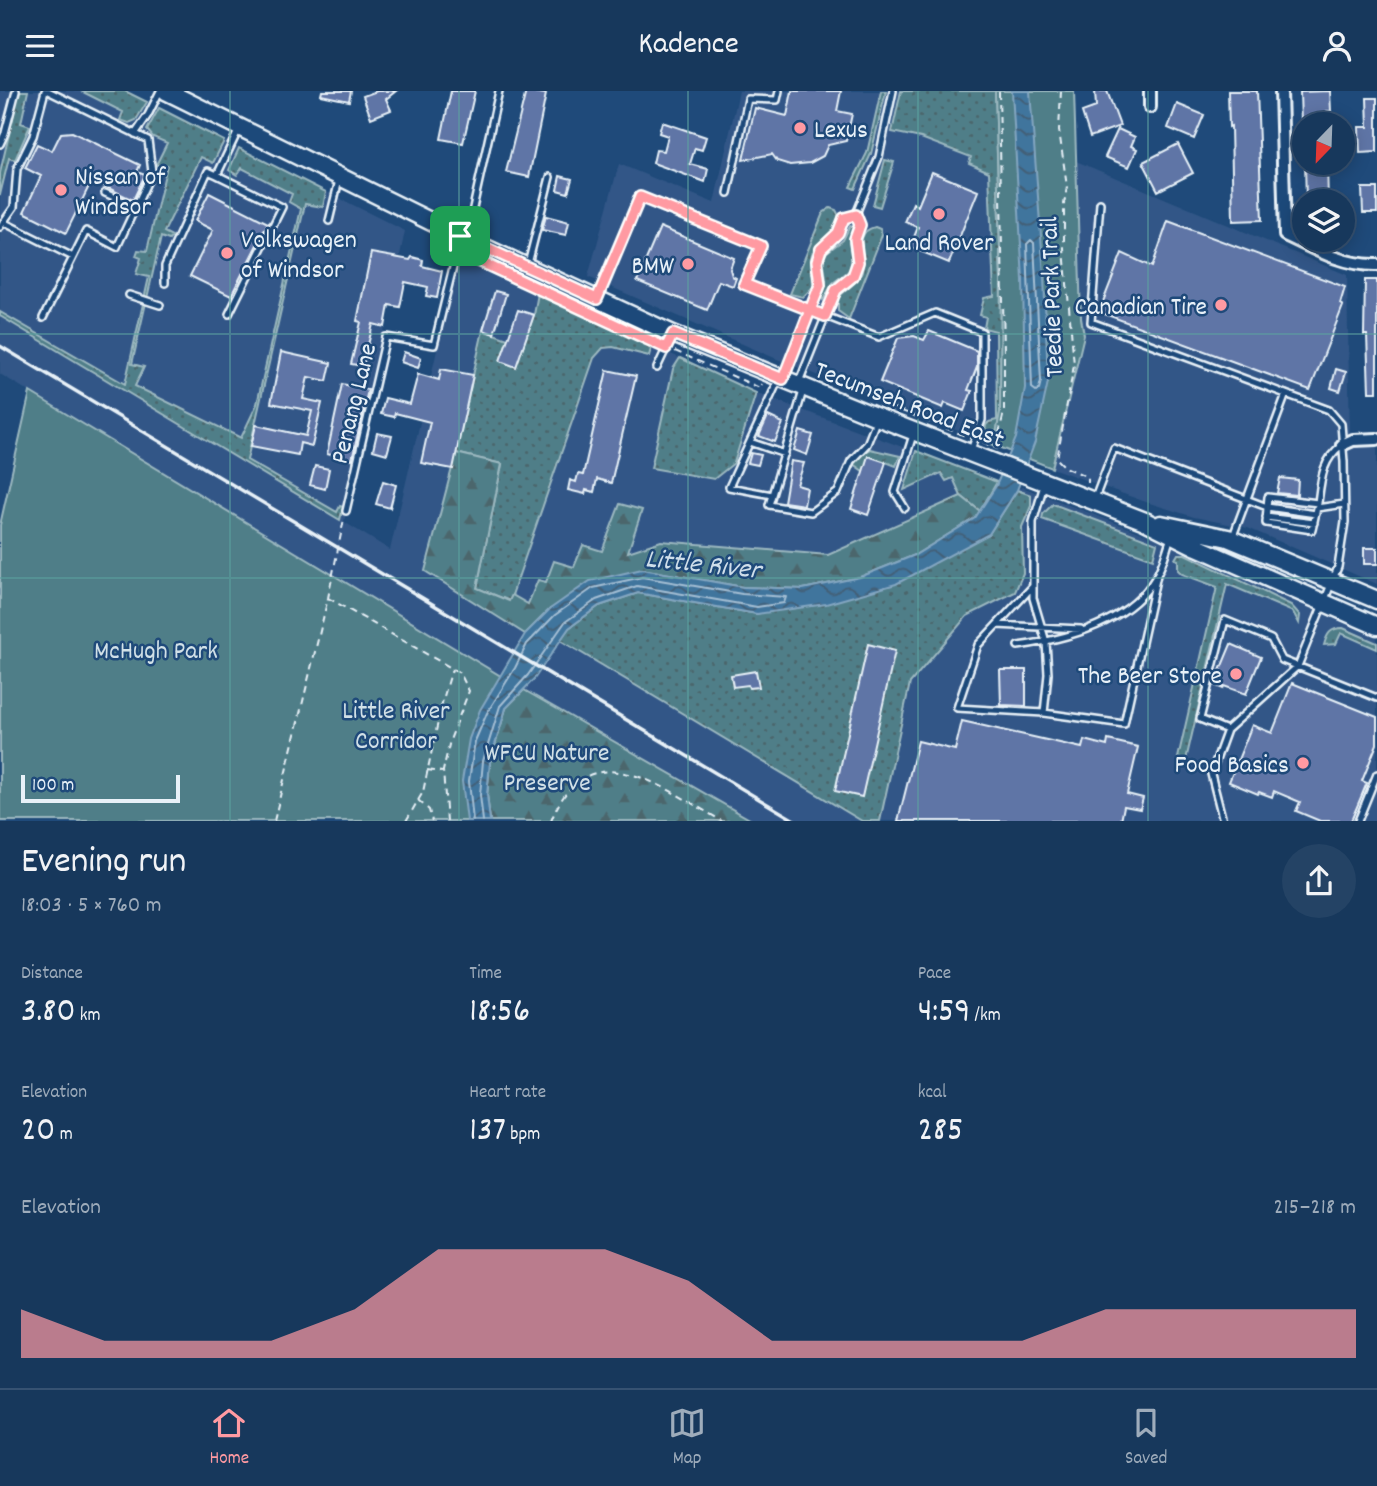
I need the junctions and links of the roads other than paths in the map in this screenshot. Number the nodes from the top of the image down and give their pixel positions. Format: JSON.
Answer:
{"nodes":[{"id":1,"x":16,"y":91,"type":"edge"},
{"id":2,"x":47,"y":91,"type":"edge"},
{"id":3,"x":160,"y":91,"type":"edge"},
{"id":4,"x":166,"y":91,"type":"edge"},
{"id":5,"x":499,"y":91,"type":"edge"},
{"id":6,"x":779,"y":91,"type":"edge"},
{"id":7,"x":893,"y":91,"type":"edge"},
{"id":8,"x":1150,"y":91,"type":"edge"},
{"id":9,"x":1281,"y":91,"type":"edge"},
{"id":10,"x":1150,"y":107,"type":"dead end"},
{"id":11,"x":240,"y":128,"type":"junction"},
{"id":12,"x":135,"y":134,"type":"junction"},
{"id":13,"x":0,"y":145,"type":"edge"},
{"id":14,"x":217,"y":175,"type":"junction"},
{"id":15,"x":339,"y":177,"type":"junction"},
{"id":16,"x":550,"y":177,"type":"dead end"},
{"id":17,"x":105,"y":193,"type":"dead end"},
{"id":18,"x":728,"y":193,"type":"dead end"},
{"id":19,"x":1100,"y":203,"type":"dead end"},
{"id":20,"x":136,"y":207,"type":"junction"},
{"id":21,"x":856,"y":215,"type":"junction"},
{"id":22,"x":329,"y":221,"type":"dead end"},
{"id":23,"x":2,"y":224,"type":"edge"},
{"id":24,"x":461,"y":242,"type":"junction"},
{"id":25,"x":73,"y":257,"type":"junction"},
{"id":26,"x":1377,"y":265,"type":"edge"},
{"id":27,"x":527,"y":267,"type":"junction"},
{"id":28,"x":164,"y":283,"type":"dead end"},
{"id":29,"x":129,"y":295,"type":"dead end"},
{"id":30,"x":597,"y":299,"type":"junction"},
{"id":31,"x":160,"y":305,"type":"dead end"},
{"id":32,"x":810,"y":311,"type":"junction"},
{"id":33,"x":229,"y":314,"type":"dead end"},
{"id":34,"x":825,"y":316,"type":"junction"},
{"id":35,"x":43,"y":319,"type":"dead end"},
{"id":36,"x":670,"y":341,"type":"junction"},
{"id":37,"x":657,"y":368,"type":"dead end"},
{"id":38,"x":791,"y":383,"type":"junction"},
{"id":39,"x":1286,"y":394,"type":"junction"},
{"id":40,"x":878,"y":410,"type":"junction"},
{"id":41,"x":914,"y":432,"type":"junction"},
{"id":42,"x":1377,"y":439,"type":"edge"},
{"id":43,"x":750,"y":442,"type":"junction"},
{"id":44,"x":1342,"y":445,"type":"junction"},
{"id":45,"x":970,"y":453,"type":"junction"},
{"id":46,"x":785,"y":454,"type":"junction"},
{"id":47,"x":1045,"y":482,"type":"junction"},
{"id":48,"x":772,"y":495,"type":"junction"},
{"id":49,"x":1247,"y":500,"type":"junction"},
{"id":50,"x":1094,"y":501,"type":"junction"},
{"id":51,"x":1344,"y":504,"type":"junction"},
{"id":52,"x":1267,"y":507,"type":"junction"},
{"id":53,"x":905,"y":508,"type":"dead end"},
{"id":54,"x":1317,"y":508,"type":"junction"},
{"id":55,"x":346,"y":511,"type":"road end"},
{"id":56,"x":1145,"y":521,"type":"junction"},
{"id":57,"x":1172,"y":534,"type":"junction"},
{"id":58,"x":1232,"y":539,"type":"junction"},
{"id":59,"x":1157,"y":575,"type":"junction"},
{"id":60,"x":1333,"y":582,"type":"junction"},
{"id":61,"x":1033,"y":586,"type":"junction"},
{"id":62,"x":1377,"y":600,"type":"edge"},
{"id":63,"x":1324,"y":603,"type":"junction"},
{"id":64,"x":997,"y":625,"type":"junction"},
{"id":65,"x":1377,"y":626,"type":"edge"},
{"id":66,"x":1041,"y":627,"type":"junction"},
{"id":67,"x":1085,"y":629,"type":"junction"},
{"id":68,"x":1046,"y":642,"type":"junction"},
{"id":69,"x":1018,"y":646,"type":"dead end"},
{"id":70,"x":1298,"y":666,"type":"junction"},
{"id":71,"x":1377,"y":698,"type":"edge"},
{"id":72,"x":1044,"y":713,"type":"junction"},
{"id":73,"x":1227,"y":730,"type":"junction"},
{"id":74,"x":1377,"y":774,"type":"edge"},
{"id":75,"x":1223,"y":821,"type":"edge"},
{"id":76,"x":1358,"y":821,"type":"edge"}],
"edges":[{"from":1,"to":13,"type":"lane"},
{"from":2,"to":12,"type":"lane"},
{"from":2,"to":23,"type":"lane"},
{"from":3,"to":12,"type":"lane"},
{"from":4,"to":11,"type":"main road","name":"Tecumseh Road East"},
{"from":5,"to":24,"type":"lane"},
{"from":6,"to":18,"type":"lane"},
{"from":7,"to":21,"type":"lane"},
{"from":8,"to":10,"type":"street"},
{"from":9,"to":26,"type":"street"},
{"from":11,"to":14,"type":"lane"},
{"from":11,"to":15,"type":"main road","name":"Tecumseh Road East"},
{"from":12,"to":20,"type":"lane"},
{"from":14,"to":28,"type":"lane"},
{"from":14,"to":33,"type":"lane"},
{"from":15,"to":22,"type":"lane"},
{"from":15,"to":24,"type":"main road","name":"Tecumseh Road East"},
{"from":16,"to":27,"type":"lane"},
{"from":17,"to":20,"type":"lane"},
{"from":19,"to":39,"type":"lane"},
{"from":20,"to":25,"type":"lane"},
{"from":21,"to":32,"type":"lane"},
{"from":21,"to":34,"type":"lane"},
{"from":23,"to":25,"type":"lane"},
{"from":24,"to":27,"type":"main road","name":"Tecumseh Road East"},
{"from":24,"to":55,"type":"lane","name":"Penang Lane"},
{"from":25,"to":35,"type":"lane"},
{"from":27,"to":30,"type":"main road","name":"Tecumseh Road East"},
{"from":29,"to":31,"type":"lane"},
{"from":30,"to":32,"type":"lane"},
{"from":30,"to":36,"type":"main road","name":"Tecumseh Road East"},
{"from":32,"to":34,"type":"lane"},
{"from":32,"to":38,"type":"lane"},
{"from":34,"to":38,"type":"lane"},
{"from":34,"to":45,"type":"lane"},
{"from":36,"to":37,"type":"lane"},
{"from":36,"to":38,"type":"main road","name":"Tecumseh Road East"},
{"from":38,"to":40,"type":"main road","name":"Tecumseh Road East"},
{"from":38,"to":43,"type":"lane"},
{"from":38,"to":46,"type":"lane"},
{"from":39,"to":44,"type":"lane"},
{"from":39,"to":49,"type":"lane"},
{"from":40,"to":41,"type":"main road","name":"Tecumseh Road East"},
{"from":40,"to":48,"type":"lane"},
{"from":41,"to":45,"type":"main road","name":"Tecumseh Road East"},
{"from":41,"to":53,"type":"lane"},
{"from":42,"to":44,"type":"street"},
{"from":43,"to":46,"type":"lane"},
{"from":43,"to":48,"type":"lane"},
{"from":44,"to":51,"type":"lane"},
{"from":44,"to":54,"type":"lane"},
{"from":45,"to":47,"type":"main road","name":"Tecumseh Road East"},
{"from":46,"to":48,"type":"lane"},
{"from":47,"to":50,"type":"main road","name":"Tecumseh Road East"},
{"from":47,"to":61,"type":"lane"},
{"from":49,"to":50,"type":"lane"},
{"from":49,"to":52,"type":"lane"},
{"from":49,"to":58,"type":"lane"},
{"from":50,"to":56,"type":"main road","name":"Tecumseh Road East"},
{"from":51,"to":54,"type":"lane"},
{"from":51,"to":60,"type":"lane"},
{"from":52,"to":54,"type":"lane"},
{"from":52,"to":54,"type":"lane"},
{"from":52,"to":54,"type":"lane"},
{"from":56,"to":57,"type":"main road","name":"Tecumseh Road East"},
{"from":56,"to":58,"type":"main road","name":"Tecumseh Road East"},
{"from":57,"to":59,"type":"lane"},
{"from":57,"to":63,"type":"main road","name":"Tecumseh Road East"},
{"from":58,"to":60,"type":"main road","name":"Tecumseh Road East"},
{"from":59,"to":67,"type":"lane"},
{"from":59,"to":72,"type":"lane"},
{"from":60,"to":62,"type":"main road","name":"Tecumseh Road East"},
{"from":60,"to":63,"type":"lane"},
{"from":61,"to":64,"type":"lane"},
{"from":61,"to":66,"type":"lane"},
{"from":63,"to":65,"type":"main road","name":"Tecumseh Road East"},
{"from":63,"to":70,"type":"lane"},
{"from":64,"to":66,"type":"lane"},
{"from":64,"to":72,"type":"lane"},
{"from":66,"to":67,"type":"lane"},
{"from":66,"to":68,"type":"lane"},
{"from":67,"to":68,"type":"lane"},
{"from":68,"to":69,"type":"lane"},
{"from":68,"to":72,"type":"lane"},
{"from":70,"to":71,"type":"lane"},
{"from":70,"to":73,"type":"lane"},
{"from":70,"to":73,"type":"lane"},
{"from":73,"to":75,"type":"lane"},
{"from":74,"to":76,"type":"lane"}]}
